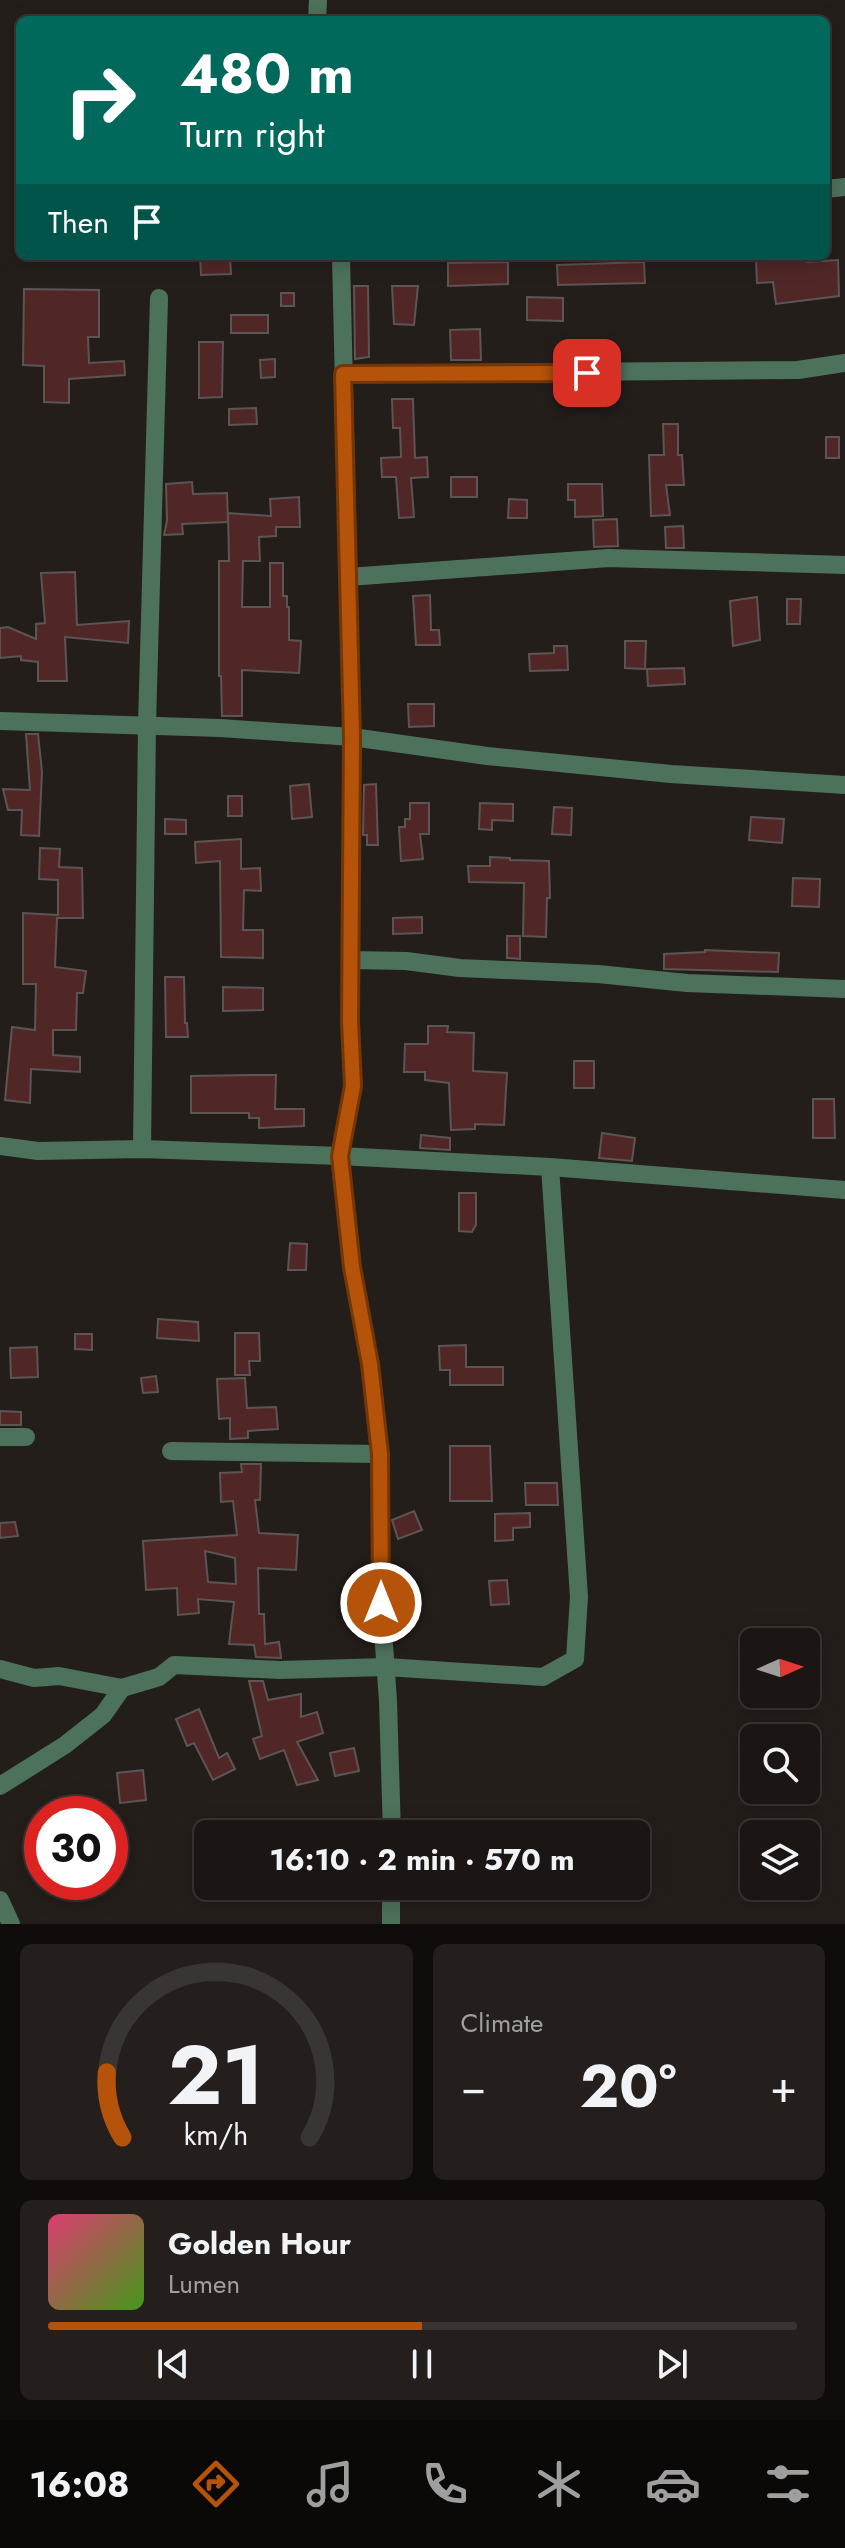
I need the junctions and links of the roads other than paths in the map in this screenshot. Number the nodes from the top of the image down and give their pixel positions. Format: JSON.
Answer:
{"nodes":[{"id":1,"x":341,"y":260,"type":"edge"},
{"id":2,"x":159,"y":298,"type":"dead end"},
{"id":3,"x":845,"y":363,"type":"edge"},
{"id":4,"x":343,"y":374,"type":"junction"},
{"id":5,"x":845,"y":565,"type":"edge"},
{"id":6,"x":348,"y":577,"type":"junction"},
{"id":7,"x":0,"y":721,"type":"edge"},
{"id":8,"x":147,"y":725,"type":"junction"},
{"id":9,"x":352,"y":737,"type":"junction"},
{"id":10,"x":845,"y":785,"type":"edge"},
{"id":11,"x":351,"y":960,"type":"junction"},
{"id":12,"x":845,"y":989,"type":"edge"},
{"id":13,"x":0,"y":1146,"type":"edge"},
{"id":14,"x":142,"y":1149,"type":"junction"},
{"id":15,"x":340,"y":1156,"type":"junction"},
{"id":16,"x":550,"y":1167,"type":"junction"},
{"id":17,"x":845,"y":1190,"type":"edge"},
{"id":18,"x":0,"y":1437,"type":"edge"},
{"id":19,"x":26,"y":1437,"type":"dead end"},
{"id":20,"x":171,"y":1451,"type":"dead end"},
{"id":21,"x":380,"y":1454,"type":"junction"},
{"id":22,"x":386,"y":1667,"type":"junction"},
{"id":23,"x":0,"y":1669,"type":"edge"},
{"id":24,"x":122,"y":1688,"type":"junction"},
{"id":25,"x":0,"y":1786,"type":"edge"},
{"id":26,"x":391,"y":1820,"type":"edge"},
{"id":27,"x":0,"y":1900,"type":"edge"},
{"id":28,"x":391,"y":1900,"type":"edge"},
{"id":29,"x":11,"y":1924,"type":"edge"},
{"id":30,"x":391,"y":1924,"type":"edge"}],
"edges":[{"from":1,"to":4,"type":"street"},
{"from":2,"to":8,"type":"street"},
{"from":3,"to":4,"type":"street"},
{"from":4,"to":6,"type":"street"},
{"from":5,"to":6,"type":"street"},
{"from":6,"to":9,"type":"street"},
{"from":7,"to":8,"type":"street"},
{"from":8,"to":9,"type":"street"},
{"from":8,"to":14,"type":"street"},
{"from":9,"to":10,"type":"street"},
{"from":9,"to":11,"type":"street"},
{"from":11,"to":12,"type":"street"},
{"from":11,"to":15,"type":"street"},
{"from":13,"to":14,"type":"street"},
{"from":14,"to":15,"type":"street"},
{"from":15,"to":16,"type":"street"},
{"from":15,"to":21,"type":"street"},
{"from":16,"to":17,"type":"street"},
{"from":16,"to":22,"type":"street"},
{"from":18,"to":19,"type":"street"},
{"from":20,"to":21,"type":"street"},
{"from":21,"to":22,"type":"street"},
{"from":22,"to":24,"type":"street"},
{"from":22,"to":26,"type":"street"},
{"from":23,"to":24,"type":"street"},
{"from":24,"to":25,"type":"street"},
{"from":27,"to":29,"type":"street"},
{"from":28,"to":30,"type":"street"}]}
